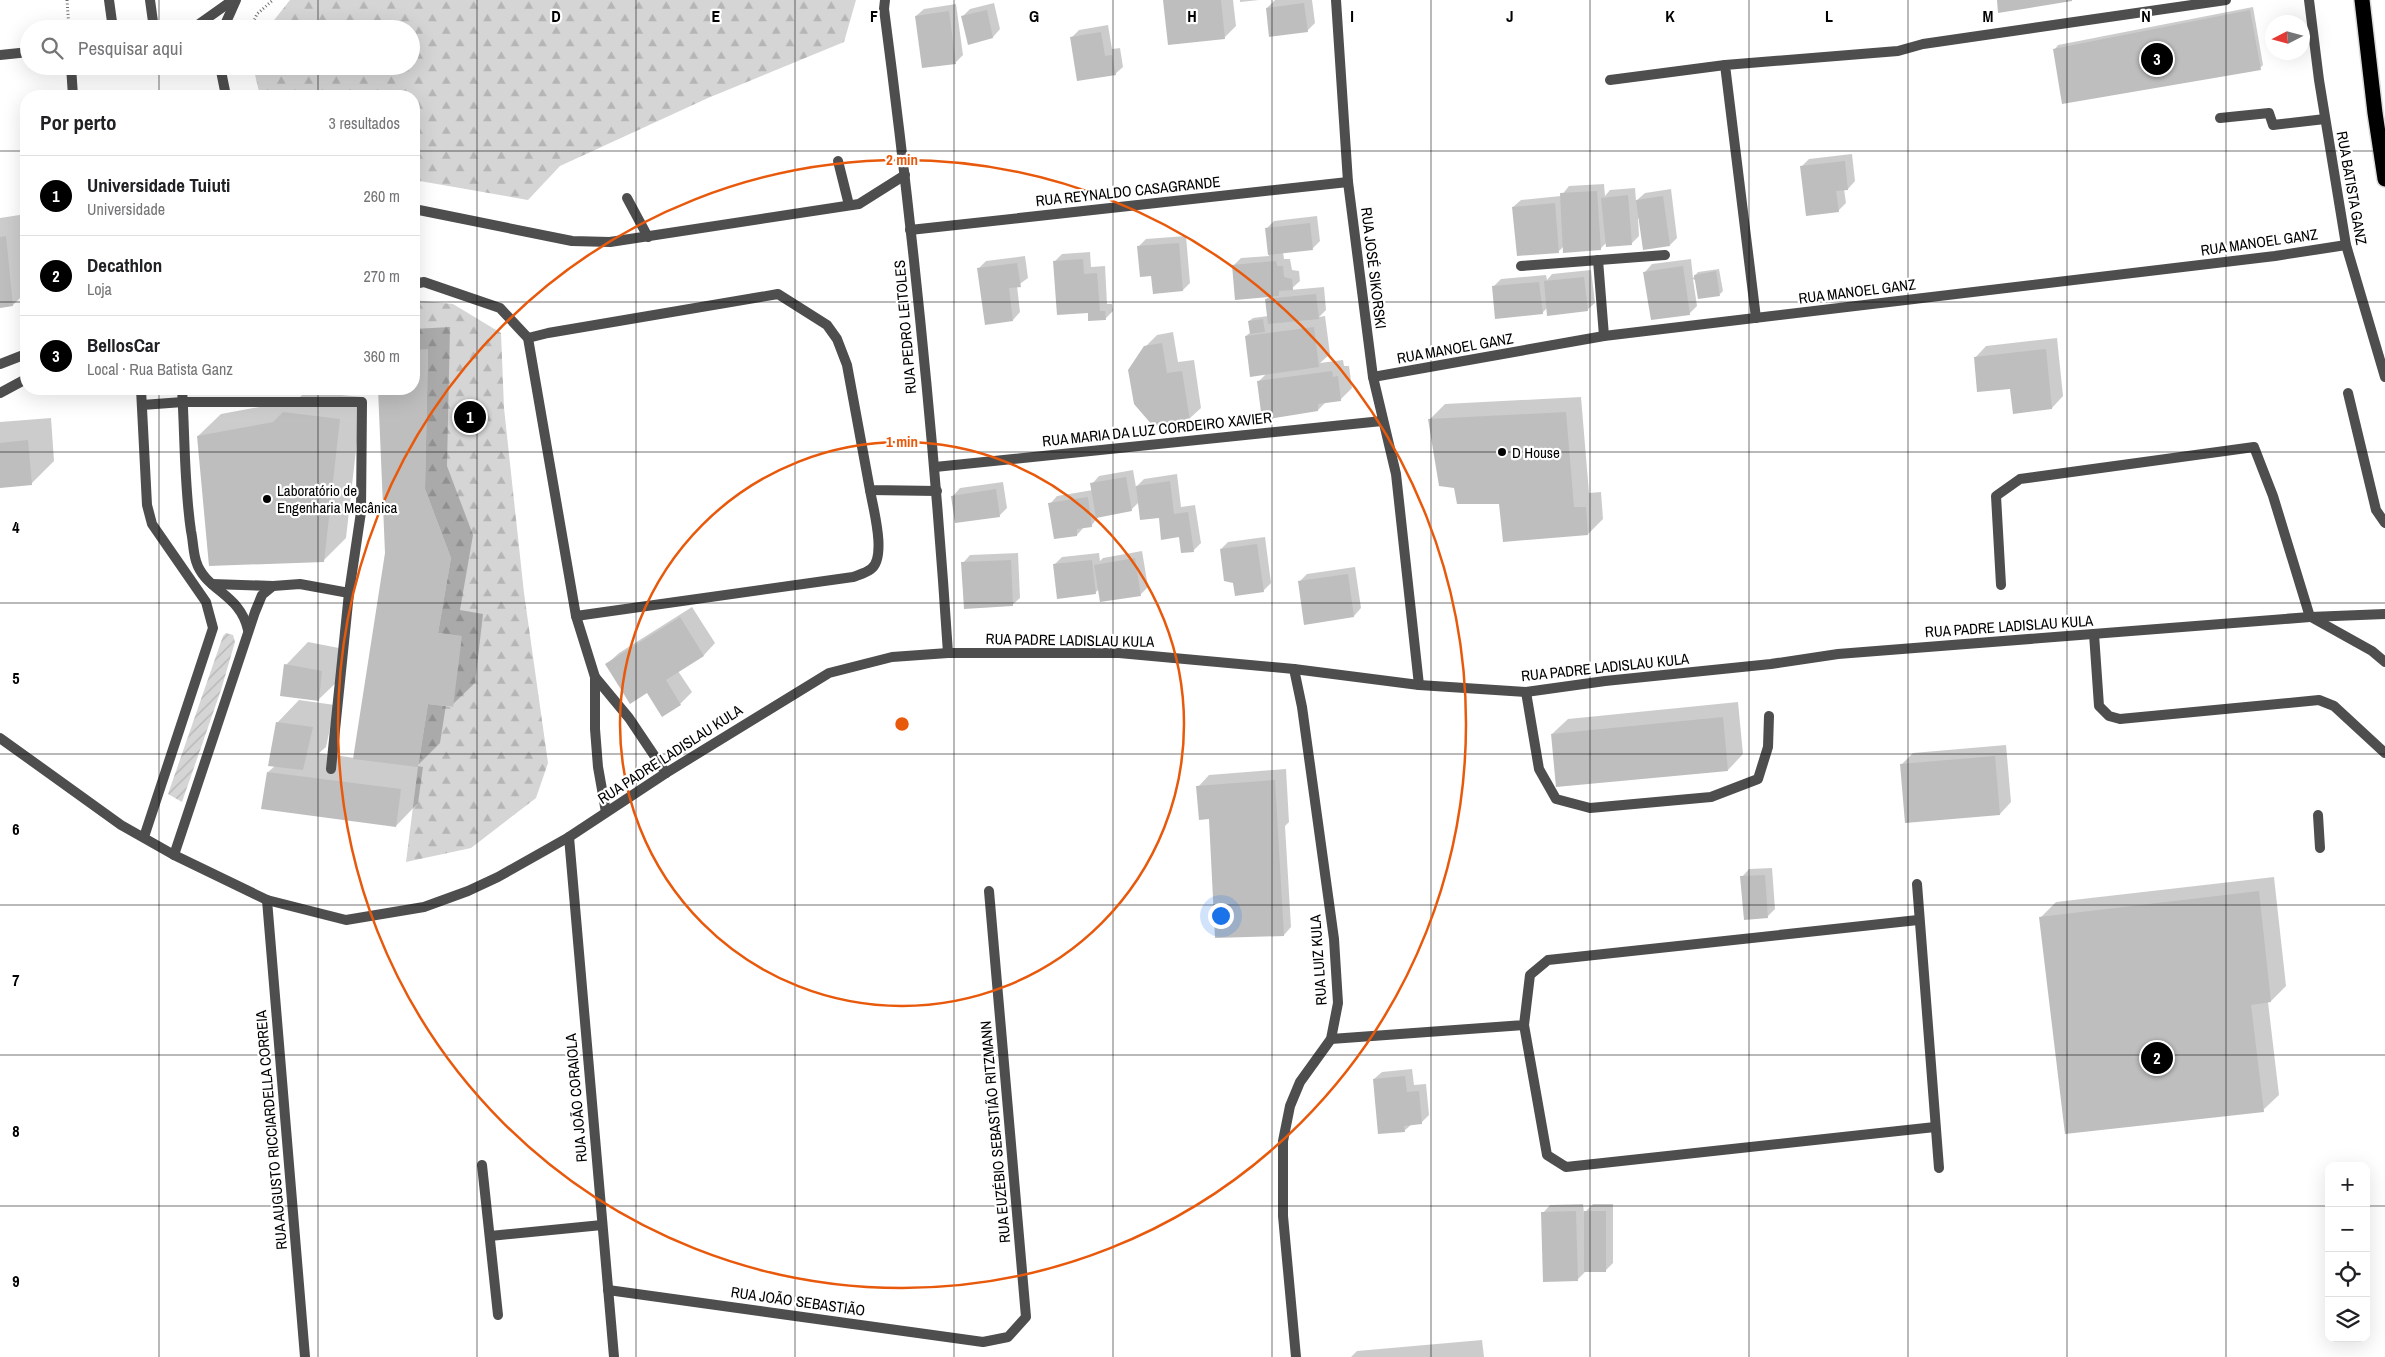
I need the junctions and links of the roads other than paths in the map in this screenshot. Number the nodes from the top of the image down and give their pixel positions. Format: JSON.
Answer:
{"nodes":[{"id":1,"x":109,"y":0,"type":"edge"},
{"id":2,"x":150,"y":0,"type":"edge"},
{"id":3,"x":232,"y":0,"type":"edge"},
{"id":4,"x":236,"y":0,"type":"edge"},
{"id":5,"x":885,"y":0,"type":"edge"},
{"id":6,"x":1336,"y":0,"type":"edge"},
{"id":7,"x":2226,"y":0,"type":"edge"},
{"id":8,"x":2309,"y":0,"type":"edge"},
{"id":9,"x":2362,"y":0,"type":"edge"},
{"id":10,"x":112,"y":20,"type":"edge"},
{"id":11,"x":153,"y":20,"type":"edge"},
{"id":12,"x":204,"y":20,"type":"edge"},
{"id":13,"x":227,"y":20,"type":"edge"},
{"id":14,"x":20,"y":53,"type":"edge"},
{"id":15,"x":0,"y":55,"type":"edge"},
{"id":16,"x":1725,"y":65,"type":"junction"},
{"id":17,"x":72,"y":75,"type":"edge"},
{"id":18,"x":222,"y":75,"type":"edge"},
{"id":19,"x":1610,"y":80,"type":"dead end"},
{"id":20,"x":73,"y":90,"type":"edge"},
{"id":21,"x":225,"y":90,"type":"edge"},
{"id":22,"x":2220,"y":118,"type":"dead end"},
{"id":23,"x":2325,"y":119,"type":"junction"},
{"id":24,"x":838,"y":161,"type":"dead end"},
{"id":25,"x":905,"y":174,"type":"junction"},
{"id":26,"x":2385,"y":179,"type":"edge"},
{"id":27,"x":1348,"y":182,"type":"junction"},
{"id":28,"x":627,"y":198,"type":"dead end"},
{"id":29,"x":849,"y":205,"type":"junction"},
{"id":30,"x":420,"y":210,"type":"edge"},
{"id":31,"x":910,"y":230,"type":"junction"},
{"id":32,"x":648,"y":237,"type":"junction"},
{"id":33,"x":2346,"y":245,"type":"junction"},
{"id":34,"x":1665,"y":255,"type":"dead end"},
{"id":35,"x":1598,"y":260,"type":"junction"},
{"id":36,"x":1522,"y":266,"type":"dead end"},
{"id":37,"x":420,"y":283,"type":"edge"},
{"id":38,"x":1756,"y":318,"type":"junction"},
{"id":39,"x":1604,"y":336,"type":"junction"},
{"id":40,"x":528,"y":338,"type":"junction"},
{"id":41,"x":20,"y":356,"type":"edge"},
{"id":42,"x":0,"y":364,"type":"edge"},
{"id":43,"x":1374,"y":377,"type":"junction"},
{"id":44,"x":2385,"y":377,"type":"edge"},
{"id":45,"x":20,"y":382,"type":"edge"},
{"id":46,"x":0,"y":393,"type":"edge"},
{"id":47,"x":2348,"y":393,"type":"dead end"},
{"id":48,"x":141,"y":395,"type":"edge"},
{"id":49,"x":182,"y":395,"type":"edge"},
{"id":50,"x":183,"y":402,"type":"junction"},
{"id":51,"x":142,"y":405,"type":"junction"},
{"id":52,"x":1382,"y":421,"type":"junction"},
{"id":53,"x":935,"y":467,"type":"junction"},
{"id":54,"x":870,"y":490,"type":"junction"},
{"id":55,"x":938,"y":491,"type":"junction"},
{"id":56,"x":2385,"y":523,"type":"edge"},
{"id":57,"x":212,"y":584,"type":"junction"},
{"id":58,"x":2001,"y":585,"type":"dead end"},
{"id":59,"x":273,"y":586,"type":"junction"},
{"id":60,"x":349,"y":593,"type":"junction"},
{"id":61,"x":2385,"y":614,"type":"edge"},
{"id":62,"x":576,"y":616,"type":"junction"},
{"id":63,"x":2310,"y":617,"type":"junction"},
{"id":64,"x":248,"y":632,"type":"junction"},
{"id":65,"x":2094,"y":634,"type":"junction"},
{"id":66,"x":948,"y":653,"type":"junction"},
{"id":67,"x":2385,"y":662,"type":"edge"},
{"id":68,"x":1294,"y":670,"type":"junction"},
{"id":69,"x":596,"y":677,"type":"junction"},
{"id":70,"x":1419,"y":685,"type":"junction"},
{"id":71,"x":1526,"y":692,"type":"junction"},
{"id":72,"x":1769,"y":716,"type":"dead end"},
{"id":73,"x":0,"y":738,"type":"edge"},
{"id":74,"x":2385,"y":753,"type":"edge"},
{"id":75,"x":331,"y":769,"type":"dead end"},
{"id":76,"x":666,"y":773,"type":"junction"},
{"id":77,"x":606,"y":812,"type":"junction"},
{"id":78,"x":2318,"y":815,"type":"dead end"},
{"id":79,"x":569,"y":837,"type":"junction"},
{"id":80,"x":144,"y":838,"type":"junction"},
{"id":81,"x":2320,"y":848,"type":"dead end"},
{"id":82,"x":174,"y":855,"type":"junction"},
{"id":83,"x":1917,"y":884,"type":"dead end"},
{"id":84,"x":989,"y":891,"type":"dead end"},
{"id":85,"x":267,"y":900,"type":"junction"},
{"id":86,"x":1918,"y":920,"type":"junction"},
{"id":87,"x":1524,"y":1025,"type":"junction"},
{"id":88,"x":1331,"y":1038,"type":"junction"},
{"id":89,"x":1936,"y":1127,"type":"junction"},
{"id":90,"x":482,"y":1165,"type":"dead end"},
{"id":91,"x":1939,"y":1168,"type":"dead end"},
{"id":92,"x":602,"y":1224,"type":"junction"},
{"id":93,"x":490,"y":1236,"type":"junction"},
{"id":94,"x":608,"y":1290,"type":"junction"},
{"id":95,"x":498,"y":1315,"type":"dead end"},
{"id":96,"x":983,"y":1342,"type":"joint"},
{"id":97,"x":305,"y":1357,"type":"edge"},
{"id":98,"x":614,"y":1357,"type":"edge"},
{"id":99,"x":1296,"y":1357,"type":"edge"}],
"edges":[{"from":1,"to":10,"type":"street"},
{"from":2,"to":11,"type":"street"},
{"from":3,"to":12,"type":"street"},
{"from":4,"to":13,"type":"street"},
{"from":5,"to":25,"type":"street","name":"RUA PEDRO LEITOLES"},
{"from":6,"to":27,"type":"street","name":"RUA JOSÉ SIKORSKI"},
{"from":7,"to":16,"type":"street"},
{"from":8,"to":23,"type":"street","name":"RUA BATISTA GANZ"},
{"from":9,"to":26,"type":"highway"},
{"from":14,"to":15,"type":"street"},
{"from":16,"to":19,"type":"street"},
{"from":16,"to":38,"type":"street"},
{"from":17,"to":20,"type":"street"},
{"from":18,"to":21,"type":"street"},
{"from":22,"to":23,"type":"street"},
{"from":23,"to":33,"type":"street","name":"RUA BATISTA GANZ"},
{"from":24,"to":29,"type":"street"},
{"from":25,"to":29,"type":"street"},
{"from":25,"to":31,"type":"street","name":"RUA PEDRO LEITOLES"},
{"from":27,"to":31,"type":"street","name":"RUA REYNALDO CASAGRANDE"},
{"from":27,"to":43,"type":"street","name":"RUA JOSÉ SIKORSKI"},
{"from":28,"to":32,"type":"street"},
{"from":29,"to":32,"type":"street"},
{"from":30,"to":32,"type":"street"},
{"from":31,"to":53,"type":"street","name":"RUA PEDRO LEITOLES"},
{"from":33,"to":38,"type":"street","name":"RUA MANOEL GANZ"},
{"from":33,"to":44,"type":"street","name":"RUA BATISTA GANZ"},
{"from":34,"to":35,"type":"street"},
{"from":35,"to":36,"type":"street"},
{"from":35,"to":39,"type":"street"},
{"from":37,"to":40,"type":"street"},
{"from":38,"to":39,"type":"street","name":"RUA MANOEL GANZ"},
{"from":39,"to":43,"type":"street","name":"RUA MANOEL GANZ"},
{"from":40,"to":54,"type":"street"},
{"from":40,"to":62,"type":"street"},
{"from":41,"to":42,"type":"street"},
{"from":43,"to":52,"type":"street","name":"RUA JOSÉ SIKORSKI"},
{"from":45,"to":46,"type":"street"},
{"from":47,"to":56,"type":"street"},
{"from":48,"to":51,"type":"street"},
{"from":49,"to":50,"type":"street"},
{"from":50,"to":51,"type":"street"},
{"from":50,"to":57,"type":"street"},
{"from":50,"to":60,"type":"street"},
{"from":51,"to":80,"type":"street"},
{"from":52,"to":53,"type":"street","name":"RUA MARIA DA LUZ CORDEIRO XAVIER"},
{"from":52,"to":70,"type":"street","name":"RUA JOSÉ SIKORSKI"},
{"from":53,"to":55,"type":"street","name":"RUA PEDRO LEITOLES"},
{"from":54,"to":55,"type":"street"},
{"from":54,"to":62,"type":"street"},
{"from":55,"to":66,"type":"street","name":"RUA PEDRO LEITOLES"},
{"from":57,"to":59,"type":"street"},
{"from":57,"to":64,"type":"street"},
{"from":58,"to":63,"type":"street"},
{"from":59,"to":60,"type":"street"},
{"from":59,"to":64,"type":"street"},
{"from":60,"to":75,"type":"street"},
{"from":61,"to":63,"type":"street","name":"RUA PADRE LADISLAU KULA"},
{"from":62,"to":69,"type":"street"},
{"from":63,"to":65,"type":"street","name":"RUA PADRE LADISLAU KULA"},
{"from":63,"to":67,"type":"street"},
{"from":64,"to":82,"type":"street"},
{"from":65,"to":71,"type":"street","name":"RUA PADRE LADISLAU KULA"},
{"from":65,"to":74,"type":"street"},
{"from":66,"to":68,"type":"street","name":"RUA PADRE LADISLAU KULA"},
{"from":66,"to":76,"type":"street","name":"RUA PADRE LADISLAU KULA"},
{"from":68,"to":70,"type":"street","name":"RUA PADRE LADISLAU KULA"},
{"from":68,"to":88,"type":"street","name":"RUA LUIZ KULA"},
{"from":69,"to":76,"type":"street"},
{"from":69,"to":77,"type":"street"},
{"from":70,"to":71,"type":"street","name":"RUA PADRE LADISLAU KULA"},
{"from":71,"to":72,"type":"street"},
{"from":73,"to":80,"type":"street","name":"RUA PADRE LADISLAU KULA"},
{"from":76,"to":77,"type":"street","name":"RUA PADRE LADISLAU KULA"},
{"from":77,"to":79,"type":"street","name":"RUA PADRE LADISLAU KULA"},
{"from":78,"to":81,"type":"street"},
{"from":79,"to":85,"type":"street","name":"RUA PADRE LADISLAU KULA"},
{"from":79,"to":92,"type":"street","name":"RUA JOÃO CORAIOLA"},
{"from":80,"to":82,"type":"street","name":"RUA PADRE LADISLAU KULA"},
{"from":82,"to":85,"type":"street","name":"RUA PADRE LADISLAU KULA"},
{"from":83,"to":86,"type":"street"},
{"from":84,"to":96,"type":"street","name":"RUA EUZÉBIO SEBASTIÃO RITZMANN"},
{"from":85,"to":97,"type":"street","name":"RUA AUGUSTO RICCIARDELLA CORREIA"},
{"from":86,"to":87,"type":"street"},
{"from":86,"to":89,"type":"street"},
{"from":87,"to":88,"type":"street"},
{"from":87,"to":89,"type":"street"},
{"from":88,"to":99,"type":"street","name":"RUA LUIZ KULA"},
{"from":89,"to":91,"type":"street"},
{"from":90,"to":93,"type":"street"},
{"from":92,"to":93,"type":"street"},
{"from":92,"to":94,"type":"street","name":"RUA JOÃO CORAIOLA"},
{"from":93,"to":95,"type":"street"},
{"from":94,"to":96,"type":"street","name":"RUA JOÃO SEBASTIÃO"},
{"from":94,"to":98,"type":"street","name":"RUA JOÃO CORAIOLA"}]}
